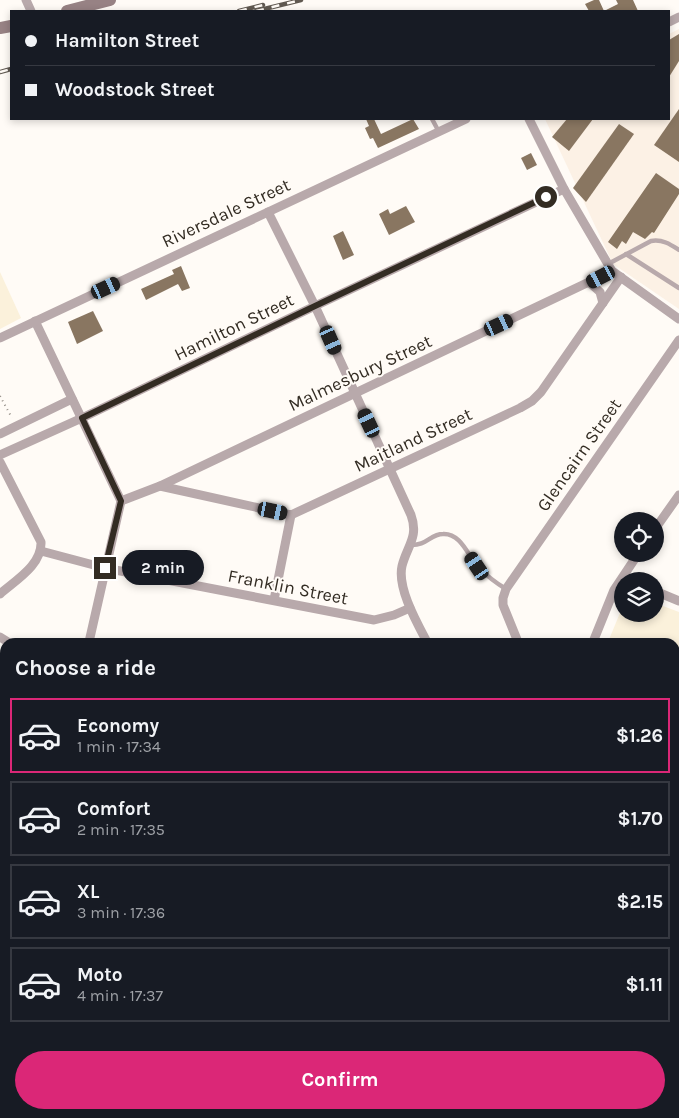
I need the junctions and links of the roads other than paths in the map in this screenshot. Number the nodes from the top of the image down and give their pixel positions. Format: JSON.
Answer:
{"nodes":[{"id":1,"x":110,"y":0,"type":"edge"},
{"id":2,"x":70,"y":10,"type":"edge"},
{"id":3,"x":433,"y":120,"type":"edge"},
{"id":4,"x":464,"y":120,"type":"edge"},
{"id":5,"x":530,"y":120,"type":"edge"},
{"id":6,"x":439,"y":132,"type":"junction"},
{"id":7,"x":564,"y":189,"type":"junction"},
{"id":8,"x":268,"y":212,"type":"junction"},
{"id":9,"x":679,"y":250,"type":"edge"},
{"id":10,"x":626,"y":254,"type":"junction"},
{"id":11,"x":610,"y":267,"type":"junction"},
{"id":12,"x":621,"y":277,"type":"junction"},
{"id":13,"x":590,"y":283,"type":"junction"},
{"id":14,"x":679,"y":288,"type":"edge"},
{"id":15,"x":603,"y":303,"type":"junction"},
{"id":16,"x":315,"y":306,"type":"junction"},
{"id":17,"x":679,"y":319,"type":"edge"},
{"id":18,"x":34,"y":322,"type":"junction"},
{"id":19,"x":0,"y":338,"type":"edge"},
{"id":20,"x":679,"y":340,"type":"edge"},
{"id":21,"x":354,"y":393,"type":"junction"},
{"id":22,"x":72,"y":399,"type":"junction"},
{"id":23,"x":82,"y":418,"type":"junction"},
{"id":24,"x":0,"y":434,"type":"edge"},
{"id":25,"x":0,"y":455,"type":"edge"},
{"id":26,"x":0,"y":462,"type":"edge"},
{"id":27,"x":390,"y":469,"type":"junction"},
{"id":28,"x":160,"y":486,"type":"junction"},
{"id":29,"x":679,"y":495,"type":"edge"},
{"id":30,"x":121,"y":501,"type":"junction"},
{"id":31,"x":292,"y":515,"type":"junction"},
{"id":32,"x":664,"y":516,"type":"edge"},
{"id":33,"x":410,"y":545,"type":"junction"},
{"id":34,"x":41,"y":551,"type":"junction"},
{"id":35,"x":105,"y":568,"type":"junction"},
{"id":36,"x":506,"y":589,"type":"junction"},
{"id":37,"x":614,"y":593,"type":"edge"},
{"id":38,"x":0,"y":594,"type":"edge"},
{"id":39,"x":664,"y":595,"type":"edge"},
{"id":40,"x":274,"y":600,"type":"junction"},
{"id":41,"x":679,"y":602,"type":"edge"},
{"id":42,"x":410,"y":608,"type":"junction"},
{"id":43,"x":90,"y":638,"type":"edge"},
{"id":44,"x":425,"y":638,"type":"edge"},
{"id":45,"x":516,"y":638,"type":"edge"},
{"id":46,"x":595,"y":638,"type":"edge"}],
"edges":[{"from":1,"to":2,"type":"street"},
{"from":3,"to":6,"type":"lane"},
{"from":4,"to":6,"type":"street","name":"Riversdale Street"},
{"from":5,"to":7,"type":"street"},
{"from":6,"to":8,"type":"street","name":"Riversdale Street"},
{"from":7,"to":11,"type":"street"},
{"from":7,"to":16,"type":"street","name":"Hamilton Street"},
{"from":8,"to":16,"type":"street"},
{"from":8,"to":18,"type":"street","name":"Riversdale Street"},
{"from":9,"to":10,"type":"lane"},
{"from":10,"to":11,"type":"lane"},
{"from":10,"to":14,"type":"lane"},
{"from":11,"to":12,"type":"street"},
{"from":11,"to":13,"type":"street","name":"Malmesbury Street"},
{"from":12,"to":15,"type":"street","name":"Maitland Street"},
{"from":12,"to":17,"type":"street"},
{"from":13,"to":15,"type":"street"},
{"from":13,"to":21,"type":"street","name":"Malmesbury Street"},
{"from":15,"to":27,"type":"street","name":"Maitland Street"},
{"from":16,"to":21,"type":"street"},
{"from":16,"to":23,"type":"street","name":"Hamilton Street"},
{"from":18,"to":19,"type":"street","name":"Riversdale Street"},
{"from":18,"to":22,"type":"street"},
{"from":20,"to":36,"type":"street","name":"Glencairn Street"},
{"from":21,"to":27,"type":"street"},
{"from":21,"to":28,"type":"street","name":"Malmesbury Street"},
{"from":22,"to":23,"type":"street"},
{"from":22,"to":24,"type":"street"},
{"from":23,"to":25,"type":"street","name":"Hamilton Street"},
{"from":23,"to":30,"type":"street"},
{"from":26,"to":34,"type":"street"},
{"from":27,"to":31,"type":"street","name":"Maitland Street"},
{"from":27,"to":33,"type":"street"},
{"from":28,"to":30,"type":"street","name":"Malmesbury Street"},
{"from":28,"to":31,"type":"street"},
{"from":29,"to":32,"type":"street"},
{"from":30,"to":35,"type":"street"},
{"from":31,"to":40,"type":"street"},
{"from":33,"to":36,"type":"lane"},
{"from":33,"to":42,"type":"street"},
{"from":34,"to":35,"type":"street","name":"Franklin Street"},
{"from":34,"to":38,"type":"street"},
{"from":35,"to":40,"type":"street","name":"Franklin Street"},
{"from":35,"to":43,"type":"street"},
{"from":36,"to":45,"type":"street"},
{"from":37,"to":46,"type":"street"},
{"from":39,"to":41,"type":"street"},
{"from":40,"to":42,"type":"street","name":"Franklin Street"},
{"from":42,"to":44,"type":"street"}]}
